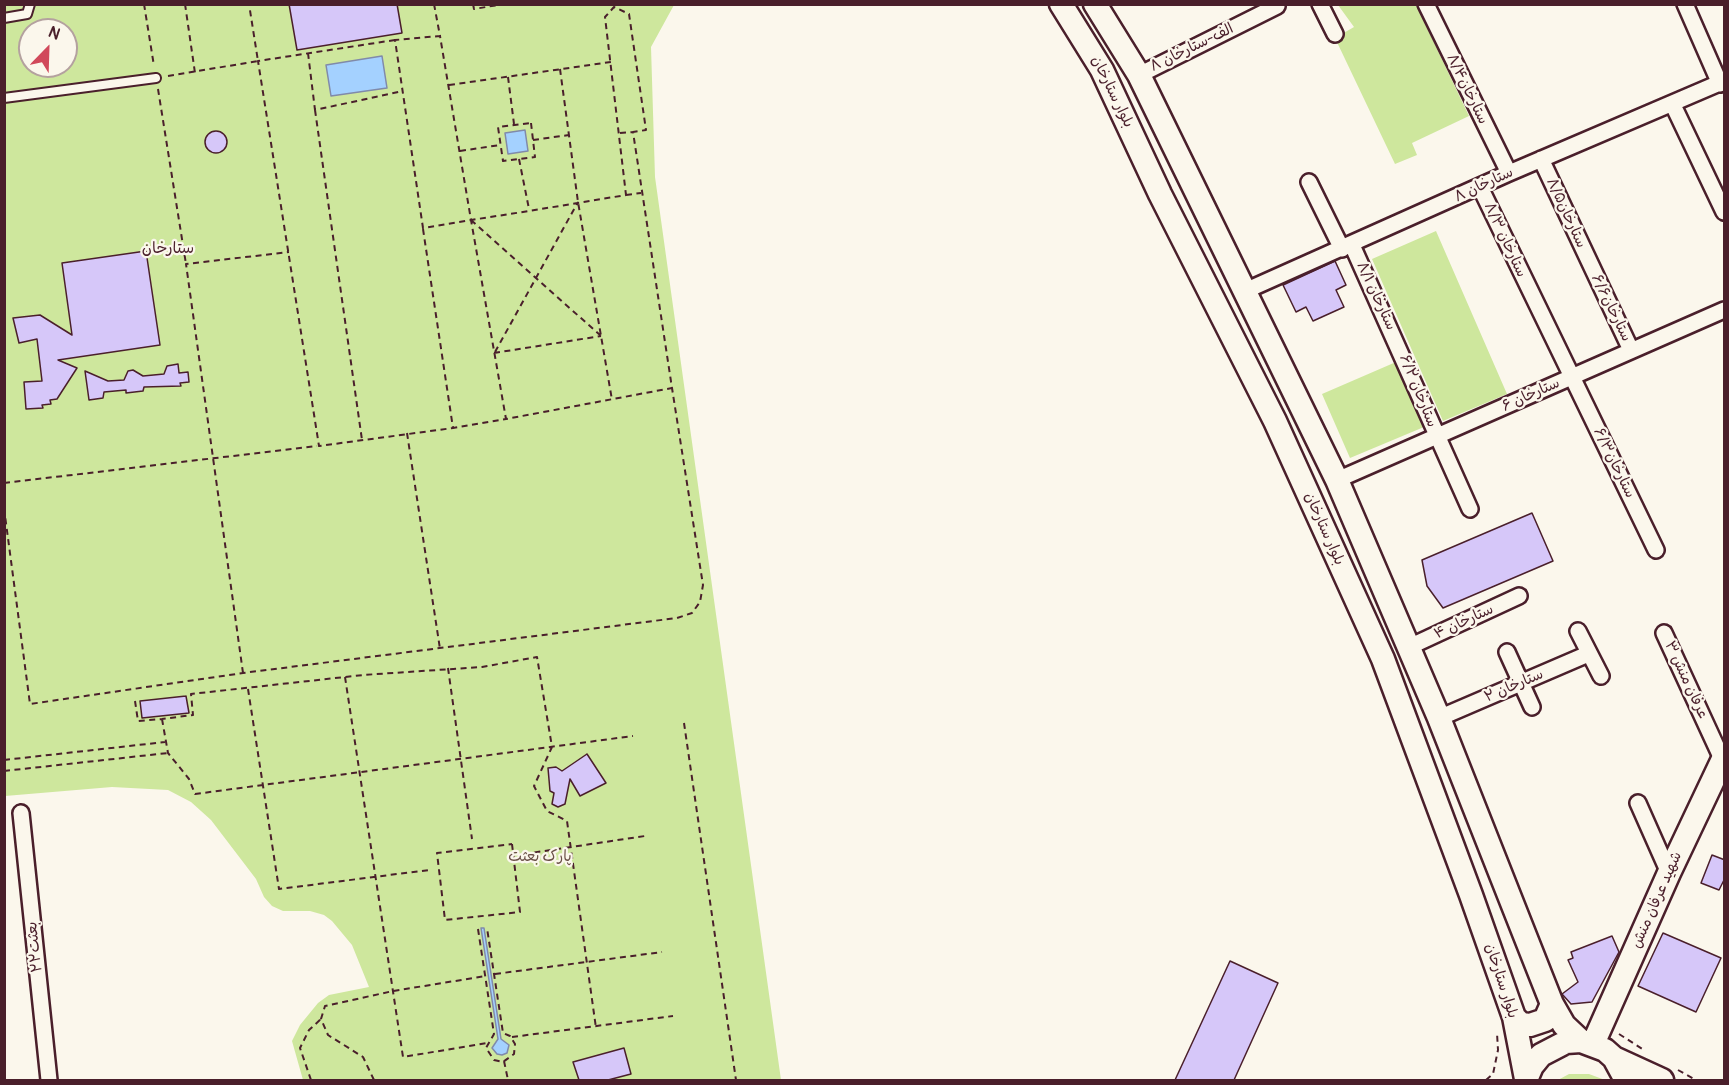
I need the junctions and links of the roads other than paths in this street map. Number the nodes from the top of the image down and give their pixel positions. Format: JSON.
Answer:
{"nodes":[{"id":1,"x":30,"y":4,"type":"edge"},
{"id":2,"x":1061,"y":4,"type":"edge"},
{"id":3,"x":1095,"y":4,"type":"edge"},
{"id":4,"x":1320,"y":4,"type":"edge"},
{"id":5,"x":1426,"y":4,"type":"edge"},
{"id":6,"x":1685,"y":4,"type":"edge"},
{"id":7,"x":1277,"y":6,"type":"dead end"},
{"id":8,"x":4,"y":18,"type":"edge"},
{"id":9,"x":1335,"y":34,"type":"dead end"},
{"id":10,"x":1139,"y":75,"type":"junction"},
{"id":11,"x":156,"y":78,"type":"road end"},
{"id":12,"x":1722,"y":82,"type":"edge"},
{"id":13,"x":4,"y":98,"type":"edge"},
{"id":14,"x":1673,"y":105,"type":"junction"},
{"id":15,"x":1541,"y":159,"type":"junction"},
{"id":16,"x":1509,"y":173,"type":"junction"},
{"id":17,"x":1309,"y":182,"type":"dead end"},
{"id":18,"x":1480,"y":187,"type":"junction"},
{"id":19,"x":1724,"y":210,"type":"edge"},
{"id":20,"x":1347,"y":247,"type":"junction"},
{"id":21,"x":1591,"y":266,"type":"joint"},
{"id":22,"x":1245,"y":291,"type":"junction"},
{"id":23,"x":1723,"y":315,"type":"edge"},
{"id":24,"x":1400,"y":346,"type":"joint"},
{"id":25,"x":1631,"y":350,"type":"junction"},
{"id":26,"x":1572,"y":376,"type":"junction"},
{"id":27,"x":1436,"y":436,"type":"junction"},
{"id":28,"x":1337,"y":480,"type":"junction"},
{"id":29,"x":1470,"y":509,"type":"dead end"},
{"id":30,"x":1656,"y":550,"type":"dead end"},
{"id":31,"x":1519,"y":596,"type":"dead end"},
{"id":32,"x":1578,"y":631,"type":"dead end"},
{"id":33,"x":1664,"y":633,"type":"dead end"},
{"id":34,"x":1409,"y":647,"type":"junction"},
{"id":35,"x":1507,"y":652,"type":"dead end"},
{"id":36,"x":1588,"y":654,"type":"junction"},
{"id":37,"x":1601,"y":676,"type":"dead end"},
{"id":38,"x":1521,"y":683,"type":"junction"},
{"id":39,"x":1532,"y":707,"type":"dead end"},
{"id":40,"x":1439,"y":718,"type":"junction"},
{"id":41,"x":1724,"y":759,"type":"edge"},
{"id":42,"x":1638,"y":803,"type":"dead end"},
{"id":43,"x":21,"y":813,"type":"dead end"},
{"id":44,"x":1669,"y":873,"type":"junction"},
{"id":45,"x":1552,"y":1004,"type":"junction"},
{"id":46,"x":1505,"y":1021,"type":"junction"},
{"id":47,"x":1587,"y":1043,"type":"junction"},
{"id":48,"x":1614,"y":1058,"type":"junction"},
{"id":49,"x":49,"y":1080,"type":"edge"},
{"id":50,"x":1526,"y":1080,"type":"edge"},
{"id":51,"x":1626,"y":1080,"type":"edge"},
{"id":52,"x":1662,"y":1080,"type":"edge"}],
"edges":[{"from":1,"to":8,"type":"lane"},
{"from":2,"to":46,"type":"main road","name":"بلوار ستارخان"},
{"from":3,"to":10,"type":"main road","name":"بلوار ستارخان"},
{"from":4,"to":9,"type":"street"},
{"from":5,"to":16,"type":"street","name":"ستارخان۸/۴"},
{"from":6,"to":12,"type":"street"},
{"from":7,"to":10,"type":"street","name":"۸ الف-ستارخان"},
{"from":10,"to":22,"type":"main road","name":"بلوار ستارخان"},
{"from":11,"to":13,"type":"lane"},
{"from":12,"to":14,"type":"street","name":"ستارخان ۸"},
{"from":14,"to":15,"type":"street","name":"ستارخان ۸"},
{"from":14,"to":19,"type":"street"},
{"from":15,"to":16,"type":"street","name":"ستارخان ۸"},
{"from":15,"to":21,"type":"street","name":"ستارخان۸/۵"},
{"from":16,"to":18,"type":"street","name":"ستارخان ۸"},
{"from":17,"to":20,"type":"street","name":"ستارخان ۸/۱"},
{"from":18,"to":20,"type":"street","name":"ستارخان ۸"},
{"from":18,"to":26,"type":"street","name":"ستارخان ۸/۳"},
{"from":20,"to":22,"type":"street","name":"ستارخان ۸"},
{"from":20,"to":24,"type":"street","name":"ستارخان ۸/۱"},
{"from":21,"to":25,"type":"street","name":"ستارخان۶/۶"},
{"from":22,"to":28,"type":"main road","name":"بلوار ستارخان"},
{"from":23,"to":25,"type":"street","name":"ستارخان ۶"},
{"from":24,"to":27,"type":"street","name":"ستارخان ۶/۲"},
{"from":25,"to":26,"type":"street","name":"ستارخان ۶"},
{"from":26,"to":27,"type":"street","name":"ستارخان ۶"},
{"from":26,"to":30,"type":"street","name":"ستارخان۶/۳"},
{"from":27,"to":28,"type":"street","name":"ستارخان ۶"},
{"from":27,"to":29,"type":"street","name":"ستارخان ۶/۲"},
{"from":28,"to":34,"type":"main road","name":"بلوار ستارخان"},
{"from":31,"to":34,"type":"street","name":"۴ ستارخان"},
{"from":32,"to":36,"type":"street"},
{"from":33,"to":41,"type":"street","name":"۳ عرفان منش"},
{"from":34,"to":40,"type":"main road","name":"بلوار ستارخان"},
{"from":35,"to":38,"type":"street"},
{"from":36,"to":37,"type":"street"},
{"from":36,"to":38,"type":"street","name":"۲ ستارخان"},
{"from":38,"to":39,"type":"street"},
{"from":38,"to":40,"type":"street","name":"۲ ستارخان"},
{"from":40,"to":45,"type":"main road","name":"بلوار ستارخان"},
{"from":41,"to":44,"type":"main road","name":"شهید عرفان منش"},
{"from":42,"to":44,"type":"street"},
{"from":43,"to":49,"type":"street","name":"بعثت۲۲"},
{"from":44,"to":47,"type":"main road","name":"شهید عرفان منش"},
{"from":45,"to":46,"type":"main road"},
{"from":45,"to":47,"type":"main road","name":"بلوار ستارخان"},
{"from":46,"to":50,"type":"main road","name":"بلوار ستارخان"},
{"from":47,"to":48,"type":"main road","name":"بلوار ستارخان"},
{"from":47,"to":50,"type":"main road"},
{"from":48,"to":51,"type":"main road"},
{"from":48,"to":52,"type":"main road","name":"بلوار ستارخان"}]}
